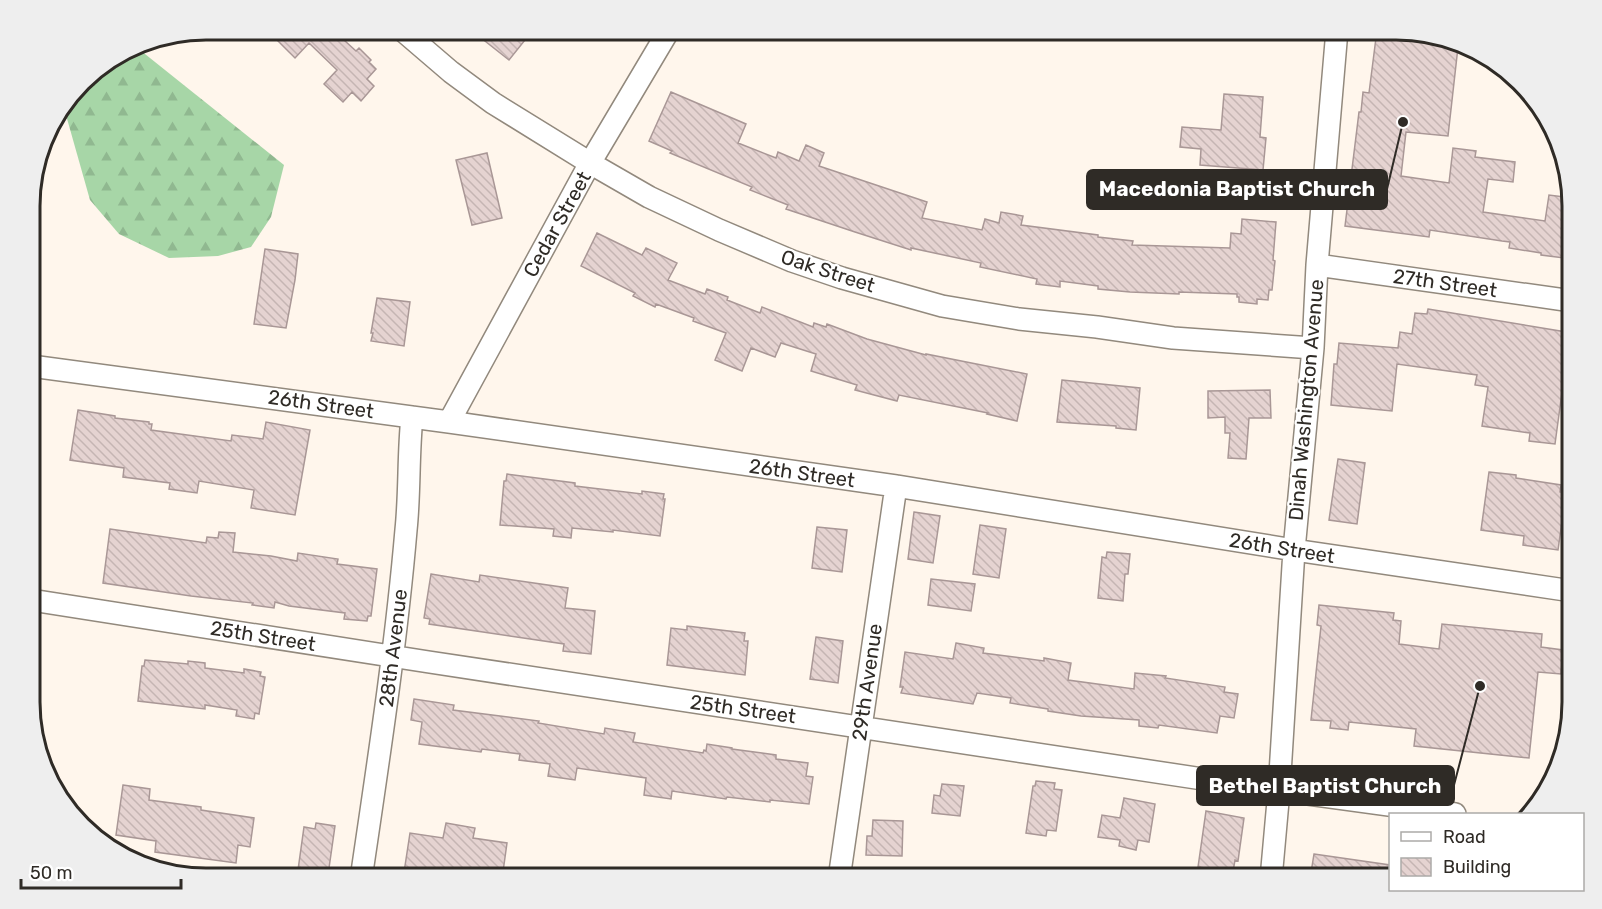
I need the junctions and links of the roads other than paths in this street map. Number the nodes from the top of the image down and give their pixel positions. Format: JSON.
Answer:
{"nodes":[{"id":1,"x":414,"y":40,"type":"edge"},
{"id":2,"x":663,"y":40,"type":"edge"},
{"id":3,"x":1336,"y":40,"type":"edge"},
{"id":4,"x":590,"y":163,"type":"junction"},
{"id":5,"x":1317,"y":265,"type":"junction"},
{"id":6,"x":1561,"y":299,"type":"edge"},
{"id":7,"x":1313,"y":348,"type":"junction"},
{"id":8,"x":40,"y":367,"type":"edge"},
{"id":9,"x":412,"y":417,"type":"junction"},
{"id":10,"x":449,"y":422,"type":"junction"},
{"id":11,"x":896,"y":486,"type":"junction"},
{"id":12,"x":1294,"y":550,"type":"junction"},
{"id":13,"x":1561,"y":590,"type":"edge"},
{"id":14,"x":40,"y":601,"type":"edge"},
{"id":15,"x":393,"y":656,"type":"junction"},
{"id":16,"x":860,"y":726,"type":"junction"},
{"id":17,"x":1279,"y":790,"type":"junction"},
{"id":18,"x":1448,"y":813,"type":"edge"},
{"id":19,"x":363,"y":868,"type":"edge"},
{"id":20,"x":841,"y":868,"type":"edge"},
{"id":21,"x":1272,"y":868,"type":"edge"}],
"edges":[{"from":1,"to":4,"type":"street","name":"Oak Street"},
{"from":2,"to":4,"type":"street","name":"Cedar Street"},
{"from":3,"to":5,"type":"street","name":"Dinah Washington Avenue"},
{"from":4,"to":7,"type":"street","name":"Oak Street"},
{"from":4,"to":10,"type":"street","name":"Cedar Street"},
{"from":5,"to":6,"type":"street","name":"27th Street"},
{"from":5,"to":7,"type":"street","name":"Dinah Washington Avenue"},
{"from":7,"to":12,"type":"street","name":"Dinah Washington Avenue"},
{"from":8,"to":9,"type":"street","name":"26th Street"},
{"from":9,"to":10,"type":"street","name":"26th Street"},
{"from":9,"to":15,"type":"street","name":"28th Avenue"},
{"from":10,"to":11,"type":"street","name":"26th Street"},
{"from":11,"to":12,"type":"street","name":"26th Street"},
{"from":11,"to":16,"type":"street","name":"29th Avenue"},
{"from":12,"to":13,"type":"street","name":"26th Street"},
{"from":12,"to":17,"type":"street","name":"Dinah Washington Avenue"},
{"from":14,"to":15,"type":"street","name":"25th Street"},
{"from":15,"to":16,"type":"street","name":"25th Street"},
{"from":15,"to":19,"type":"street","name":"28th Avenue"},
{"from":16,"to":17,"type":"street","name":"25th Street"},
{"from":16,"to":20,"type":"street","name":"29th Avenue"},
{"from":17,"to":18,"type":"street","name":"25th Street"},
{"from":17,"to":21,"type":"street","name":"Dinah Washington Avenue"}]}
